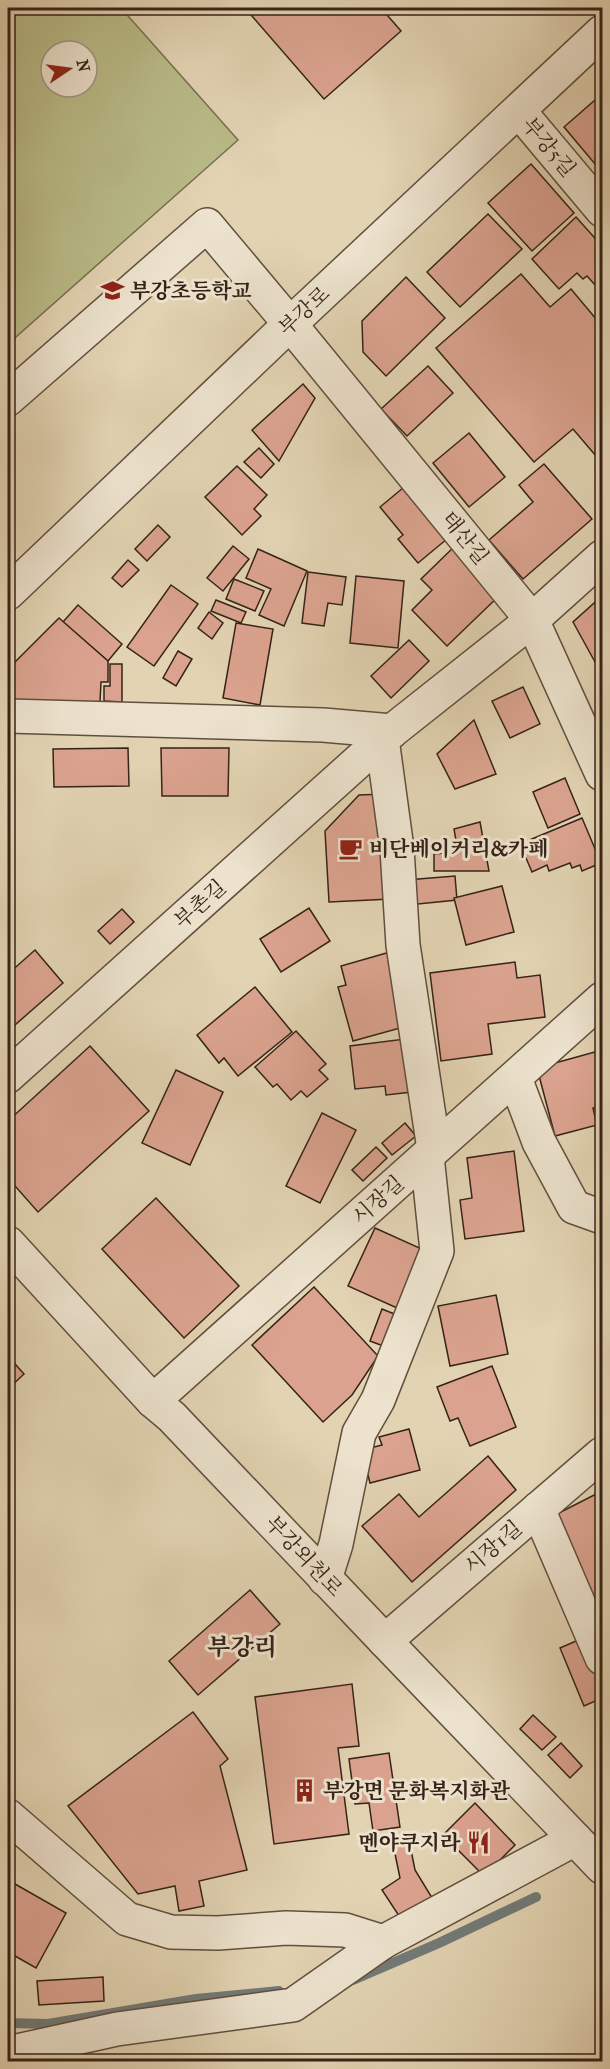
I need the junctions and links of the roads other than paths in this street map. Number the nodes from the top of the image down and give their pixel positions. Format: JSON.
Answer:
{"nodes":[{"id":1,"x":603,"y":32,"type":"edge"},
{"id":2,"x":519,"y":111,"type":"junction"},
{"id":3,"x":600,"y":202,"type":"edge"},
{"id":4,"x":290,"y":324,"type":"junction"},
{"id":5,"x":8,"y":399,"type":"edge"},
{"id":6,"x":603,"y":557,"type":"edge"},
{"id":7,"x":8,"y":593,"type":"edge"},
{"id":8,"x":532,"y":620,"type":"junction"},
{"id":9,"x":8,"y":716,"type":"edge"},
{"id":10,"x":387,"y":735,"type":"junction"},
{"id":11,"x":603,"y":774,"type":"edge"},
{"id":12,"x":603,"y":999,"type":"edge"},
{"id":13,"x":8,"y":1076,"type":"edge"},
{"id":14,"x":515,"y":1078,"type":"junction"},
{"id":15,"x":431,"y":1153,"type":"junction"},
{"id":16,"x":603,"y":1217,"type":"edge"},
{"id":17,"x":8,"y":1243,"type":"edge"},
{"id":18,"x":153,"y":1401,"type":"junction"},
{"id":19,"x":603,"y":1454,"type":"edge"},
{"id":20,"x":538,"y":1509,"type":"junction"},
{"id":21,"x":326,"y":1579,"type":"junction"},
{"id":22,"x":385,"y":1641,"type":"junction"},
{"id":23,"x":603,"y":1658,"type":"edge"},
{"id":24,"x":8,"y":1816,"type":"edge"},
{"id":25,"x":575,"y":1839,"type":"junction"},
{"id":26,"x":603,"y":1867,"type":"edge"},
{"id":27,"x":382,"y":1942,"type":"junction"},
{"id":28,"x":8,"y":2053,"type":"edge"}],
"edges":[{"from":1,"to":2,"type":"street","name":"부강로"},
{"from":2,"to":3,"type":"street","name":"부강5길"},
{"from":2,"to":4,"type":"street","name":"부강로"},
{"from":4,"to":5,"type":"street","name":"태산길"},
{"from":4,"to":7,"type":"street","name":"부강로"},
{"from":4,"to":8,"type":"street","name":"태산길"},
{"from":6,"to":8,"type":"street","name":"부촌길"},
{"from":8,"to":10,"type":"street","name":"부촌길"},
{"from":8,"to":11,"type":"street","name":"태산길"},
{"from":9,"to":10,"type":"street"},
{"from":10,"to":13,"type":"street","name":"부촌길"},
{"from":10,"to":15,"type":"street"},
{"from":12,"to":14,"type":"street","name":"시장길"},
{"from":14,"to":15,"type":"street","name":"시장길"},
{"from":14,"to":16,"type":"street"},
{"from":15,"to":18,"type":"street","name":"시장길"},
{"from":15,"to":21,"type":"street"},
{"from":17,"to":18,"type":"street","name":"부강외천로"},
{"from":18,"to":21,"type":"street","name":"부강외천로"},
{"from":19,"to":20,"type":"street","name":"시장1길"},
{"from":20,"to":22,"type":"street","name":"시장1길"},
{"from":20,"to":23,"type":"street"},
{"from":21,"to":22,"type":"street","name":"부강외천로"},
{"from":22,"to":25,"type":"street","name":"부강외천로"},
{"from":24,"to":27,"type":"street"},
{"from":25,"to":26,"type":"street","name":"부강외천로"},
{"from":25,"to":27,"type":"street"},
{"from":27,"to":28,"type":"street"}]}
